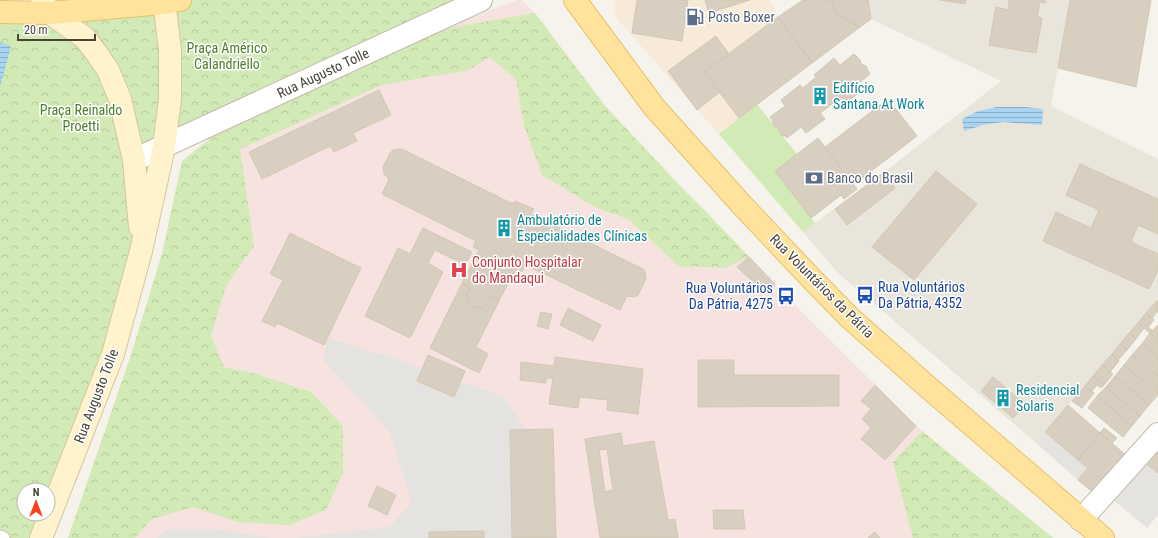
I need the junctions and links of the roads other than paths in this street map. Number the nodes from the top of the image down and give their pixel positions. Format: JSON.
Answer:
{"nodes":[{"id":1,"x":482,"y":0,"type":"edge"},
{"id":2,"x":575,"y":0,"type":"edge"},
{"id":3,"x":168,"y":1,"type":"edge"},
{"id":4,"x":46,"y":6,"type":"edge"},
{"id":5,"x":0,"y":12,"type":"edge"},
{"id":6,"x":164,"y":147,"type":"junction"},
{"id":7,"x":134,"y":160,"type":"junction"},
{"id":8,"x":142,"y":251,"type":"junction"},
{"id":9,"x":1158,"y":434,"type":"edge"},
{"id":10,"x":1081,"y":520,"type":"junction"},
{"id":11,"x":0,"y":537,"type":"edge"},
{"id":12,"x":3,"y":538,"type":"edge"},
{"id":13,"x":42,"y":538,"type":"edge"},
{"id":14,"x":1103,"y":538,"type":"edge"}],
"edges":[{"from":1,"to":6,"type":"street","name":"Rua Augusto Tolle"},
{"from":2,"to":10,"type":"main road","name":"Rua Voluntários da Pátria"},
{"from":3,"to":4,"type":"main road"},
{"from":3,"to":6,"type":"street","name":"Rua Augusto Tolle"},
{"from":4,"to":5,"type":"main road"},
{"from":4,"to":7,"type":"street","name":"Rua Augusto Tolle"},
{"from":6,"to":7,"type":"street","name":"Rua Augusto Tolle"},
{"from":6,"to":8,"type":"street","name":"Rua Augusto Tolle"},
{"from":7,"to":8,"type":"street","name":"Rua Augusto Tolle"},
{"from":8,"to":13,"type":"street","name":"Rua Augusto Tolle"},
{"from":9,"to":10,"type":"street"},
{"from":10,"to":14,"type":"main road","name":"Rua Voluntários da Pátria"},
{"from":11,"to":12,"type":"lane"}]}
